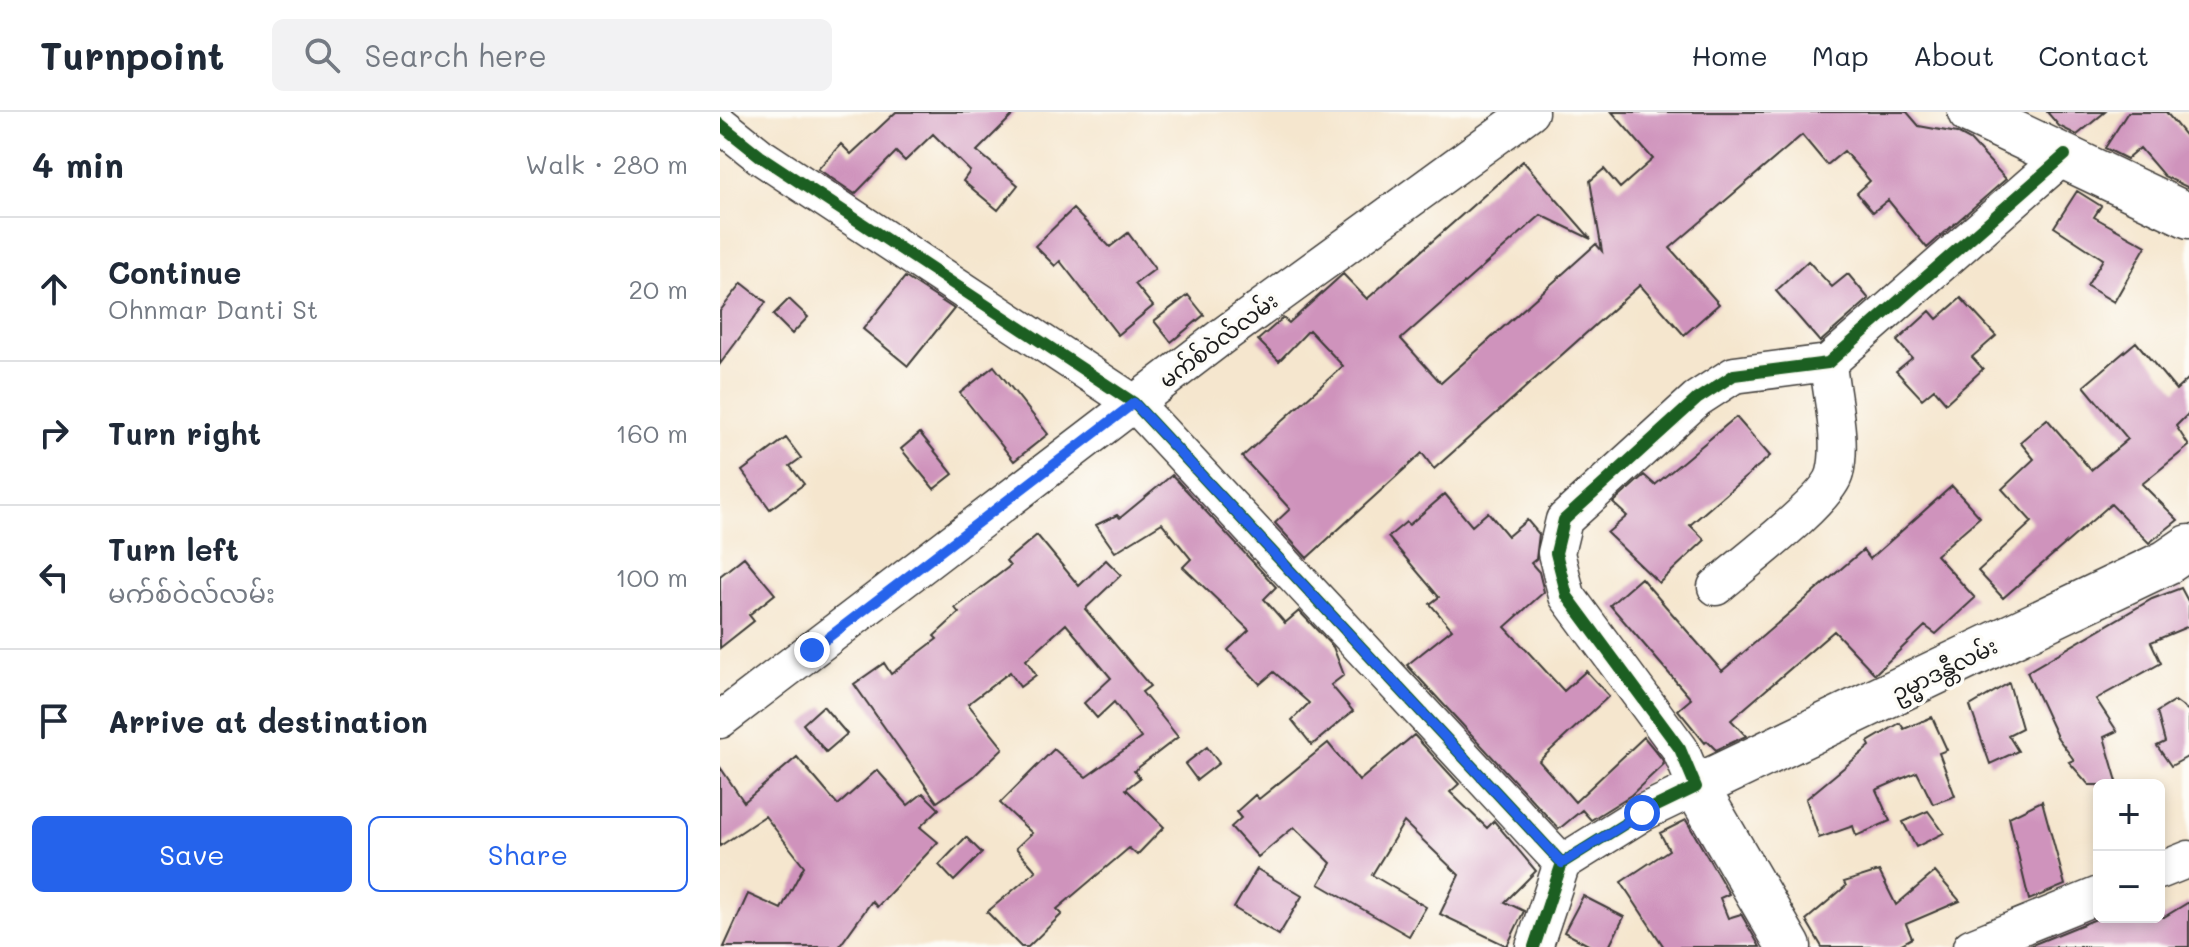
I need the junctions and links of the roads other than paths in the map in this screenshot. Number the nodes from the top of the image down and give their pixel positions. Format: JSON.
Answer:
{"nodes":[{"id":1,"x":1530,"y":112,"type":"edge"},
{"id":2,"x":1970,"y":112,"type":"edge"},
{"id":3,"x":720,"y":124,"type":"edge"},
{"id":4,"x":2065,"y":155,"type":"junction"},
{"id":5,"x":2189,"y":216,"type":"edge"},
{"id":6,"x":1828,"y":363,"type":"junction"},
{"id":7,"x":1134,"y":403,"type":"junction"},
{"id":8,"x":2189,"y":547,"type":"edge"},
{"id":9,"x":1716,"y":587,"type":"dead end"},
{"id":10,"x":720,"y":720,"type":"edge"},
{"id":11,"x":1696,"y":787,"type":"junction"},
{"id":12,"x":2189,"y":859,"type":"edge"},
{"id":13,"x":1562,"y":863,"type":"junction"},
{"id":14,"x":2165,"y":869,"type":"edge"},
{"id":15,"x":2093,"y":897,"type":"edge"},
{"id":16,"x":1534,"y":947,"type":"edge"},
{"id":17,"x":1789,"y":947,"type":"edge"},
{"id":18,"x":1971,"y":947,"type":"edge"}],
"edges":[{"from":1,"to":7,"type":"street","name":"မက်စ်ဝဲလ်လမ်း"},
{"from":2,"to":4,"type":"main road"},
{"from":3,"to":7,"type":"street"},
{"from":4,"to":5,"type":"main road"},
{"from":4,"to":6,"type":"street"},
{"from":6,"to":9,"type":"street"},
{"from":6,"to":11,"type":"street"},
{"from":7,"to":10,"type":"street","name":"မက်စ်ဝဲလ်လမ်း"},
{"from":7,"to":13,"type":"street"},
{"from":8,"to":11,"type":"main road","name":"ဥမ္မာဒန္တီလမ်း"},
{"from":11,"to":13,"type":"street"},
{"from":11,"to":17,"type":"main road"},
{"from":12,"to":14,"type":"street"},
{"from":13,"to":16,"type":"street"},
{"from":15,"to":18,"type":"street"}]}
